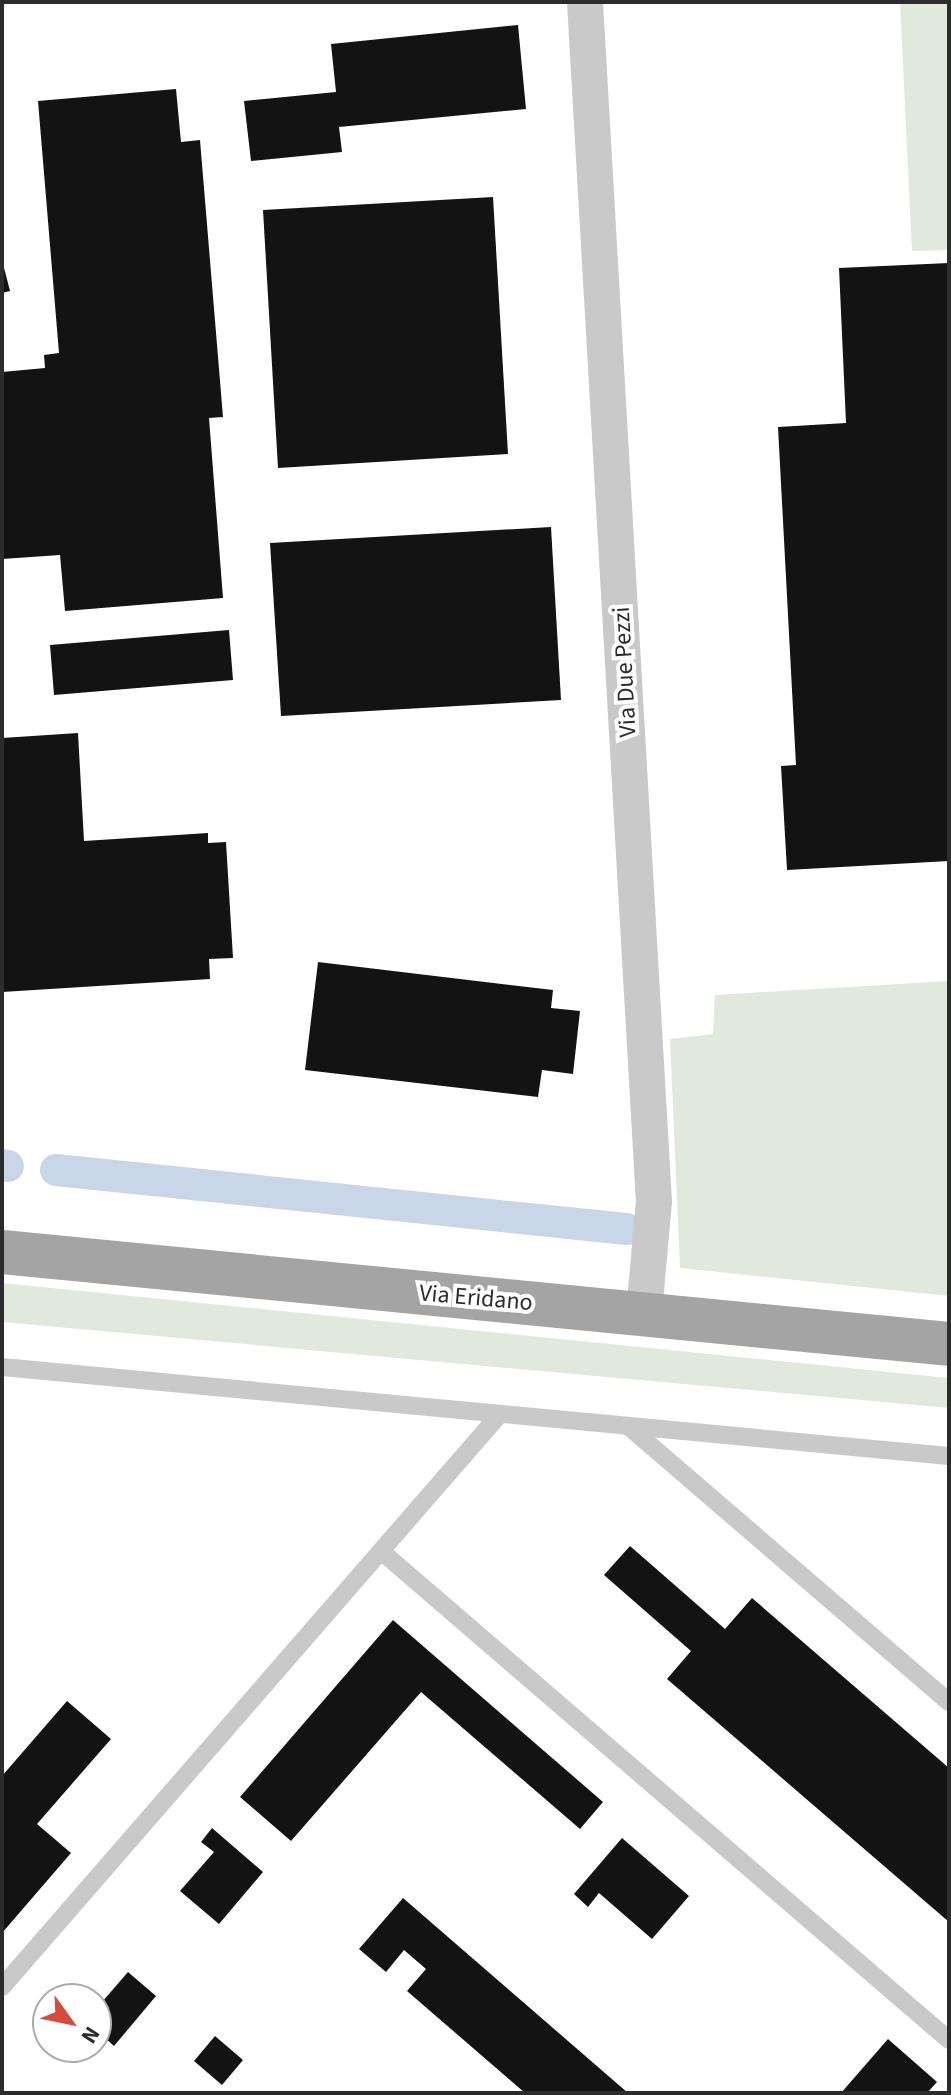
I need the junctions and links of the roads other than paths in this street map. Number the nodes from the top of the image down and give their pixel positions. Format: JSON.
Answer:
{"nodes":[{"id":1,"x":587,"y":16,"type":"edge"},
{"id":2,"x":2,"y":1252,"type":"edge"},
{"id":3,"x":646,"y":1296,"type":"junction"},
{"id":4,"x":949,"y":1344,"type":"edge"},
{"id":5,"x":2,"y":1367,"type":"edge"},
{"id":6,"x":500,"y":1414,"type":"junction"},
{"id":7,"x":628,"y":1426,"type":"junction"},
{"id":8,"x":949,"y":1456,"type":"edge"},
{"id":9,"x":381,"y":1551,"type":"junction"},
{"id":10,"x":949,"y":1702,"type":"edge"},
{"id":11,"x":2,"y":1987,"type":"edge"},
{"id":12,"x":949,"y":2040,"type":"edge"}],
"edges":[{"from":1,"to":3,"type":"street","name":"Via Due Pezzi"},
{"from":2,"to":3,"type":"main road","name":"Via Eridano"},
{"from":3,"to":4,"type":"main road","name":"Via Eridano"},
{"from":5,"to":6,"type":"lane"},
{"from":6,"to":7,"type":"lane"},
{"from":6,"to":9,"type":"lane"},
{"from":7,"to":8,"type":"lane"},
{"from":7,"to":10,"type":"lane"},
{"from":9,"to":11,"type":"lane"},
{"from":9,"to":12,"type":"lane"}]}
